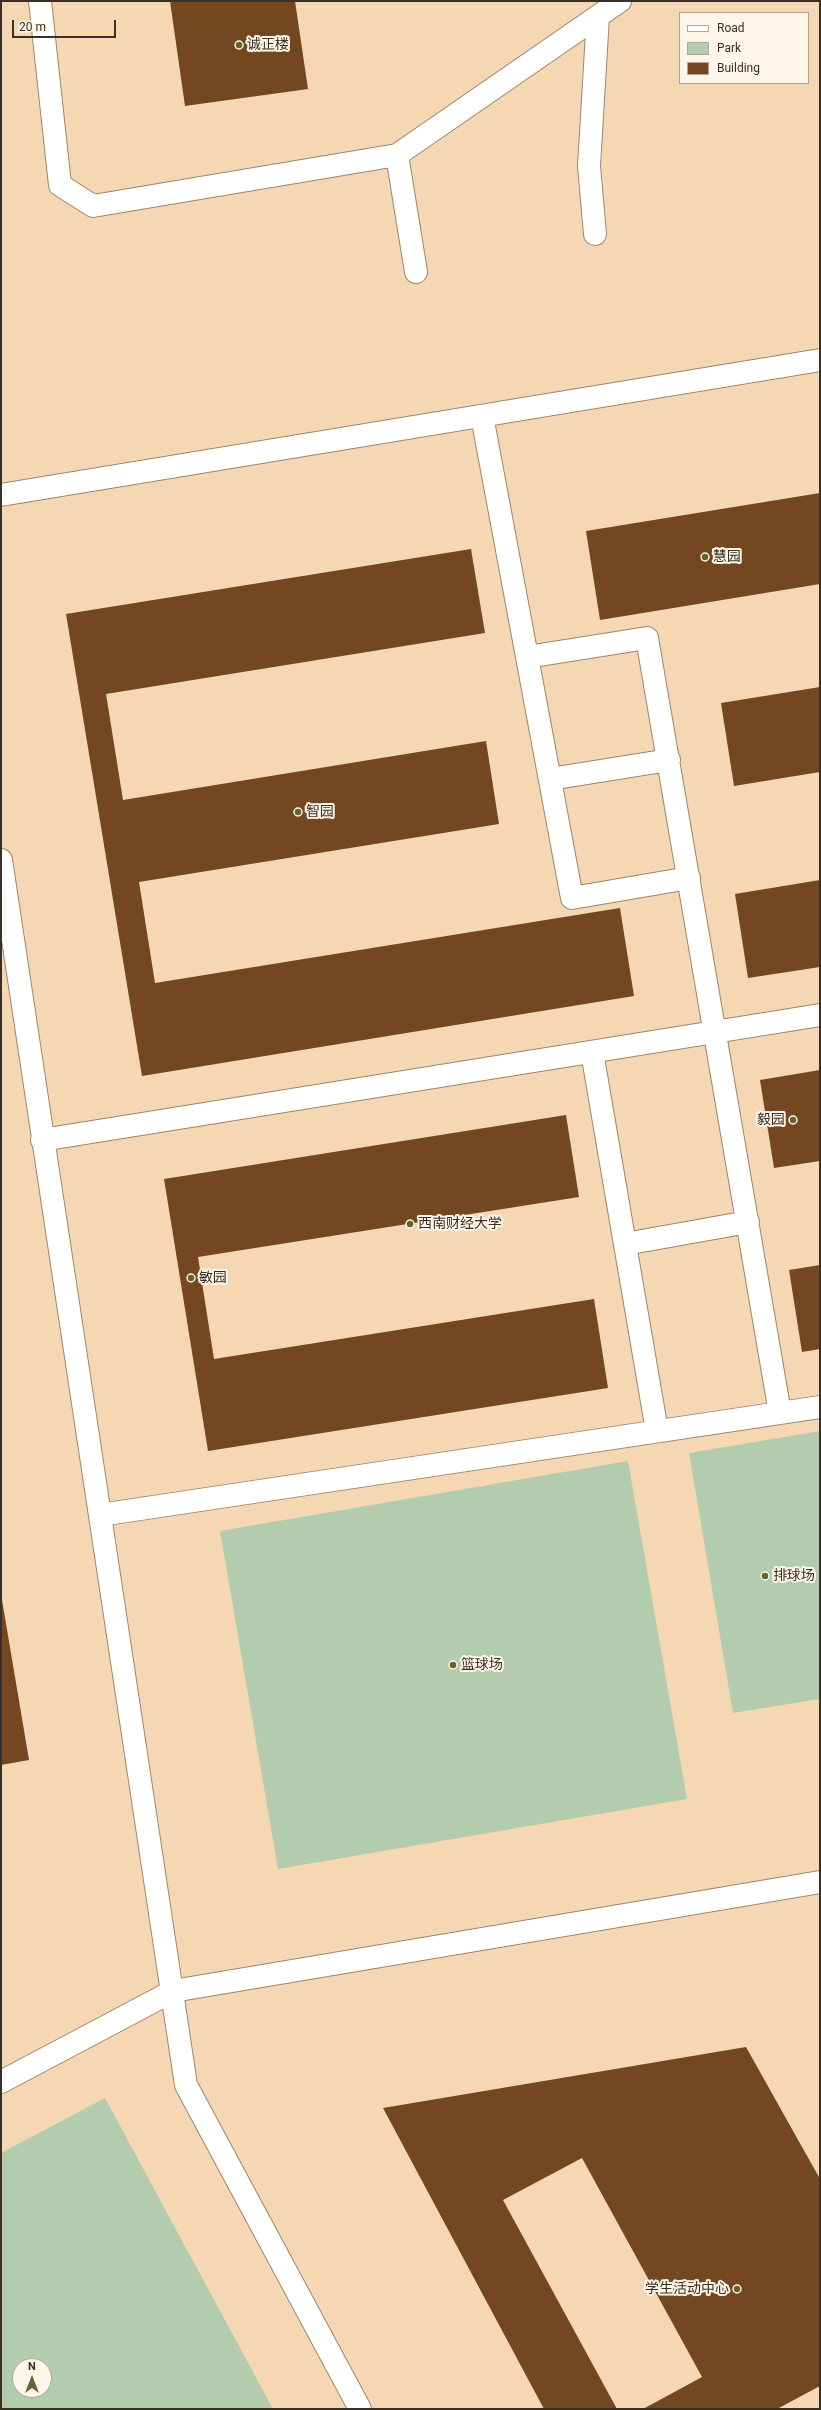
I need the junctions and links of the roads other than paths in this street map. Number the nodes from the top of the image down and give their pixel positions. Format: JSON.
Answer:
{"nodes":[{"id":1,"x":40,"y":1,"type":"edge"},
{"id":2,"x":620,"y":1,"type":"edge"},
{"id":3,"x":598,"y":16,"type":"junction"},
{"id":4,"x":397,"y":155,"type":"junction"},
{"id":5,"x":595,"y":234,"type":"dead end"},
{"id":6,"x":416,"y":272,"type":"dead end"},
{"id":7,"x":820,"y":360,"type":"edge"},
{"id":8,"x":482,"y":416,"type":"junction"},
{"id":9,"x":1,"y":495,"type":"edge"},
{"id":10,"x":527,"y":657,"type":"junction"},
{"id":11,"x":669,"y":760,"type":"junction"},
{"id":12,"x":550,"y":779,"type":"junction"},
{"id":13,"x":1,"y":860,"type":"edge"},
{"id":14,"x":689,"y":878,"type":"junction"},
{"id":15,"x":820,"y":1015,"type":"edge"},
{"id":16,"x":715,"y":1032,"type":"junction"},
{"id":17,"x":592,"y":1052,"type":"junction"},
{"id":18,"x":42,"y":1140,"type":"junction"},
{"id":19,"x":748,"y":1222,"type":"junction"},
{"id":20,"x":625,"y":1244,"type":"junction"},
{"id":21,"x":820,"y":1407,"type":"edge"},
{"id":22,"x":780,"y":1413,"type":"junction"},
{"id":23,"x":657,"y":1431,"type":"junction"},
{"id":24,"x":100,"y":1515,"type":"junction"},
{"id":25,"x":820,"y":1882,"type":"edge"},
{"id":26,"x":173,"y":1991,"type":"junction"},
{"id":27,"x":1,"y":2082,"type":"edge"},
{"id":28,"x":360,"y":2409,"type":"edge"}],
"edges":[{"from":1,"to":4,"type":"street"},
{"from":2,"to":3,"type":"street"},
{"from":3,"to":4,"type":"street"},
{"from":3,"to":5,"type":"street"},
{"from":4,"to":6,"type":"street"},
{"from":7,"to":8,"type":"street"},
{"from":8,"to":9,"type":"street"},
{"from":8,"to":10,"type":"street"},
{"from":10,"to":11,"type":"street"},
{"from":10,"to":12,"type":"street"},
{"from":11,"to":12,"type":"street"},
{"from":11,"to":14,"type":"street"},
{"from":12,"to":14,"type":"street"},
{"from":13,"to":18,"type":"street"},
{"from":14,"to":16,"type":"street"},
{"from":15,"to":16,"type":"street"},
{"from":16,"to":17,"type":"street"},
{"from":16,"to":19,"type":"street"},
{"from":17,"to":18,"type":"street"},
{"from":17,"to":20,"type":"street"},
{"from":18,"to":24,"type":"street"},
{"from":19,"to":20,"type":"street"},
{"from":19,"to":22,"type":"street"},
{"from":20,"to":23,"type":"street"},
{"from":21,"to":22,"type":"street"},
{"from":22,"to":23,"type":"street"},
{"from":23,"to":24,"type":"street"},
{"from":24,"to":26,"type":"street"},
{"from":25,"to":26,"type":"street"},
{"from":26,"to":27,"type":"street"},
{"from":26,"to":28,"type":"street"}]}
